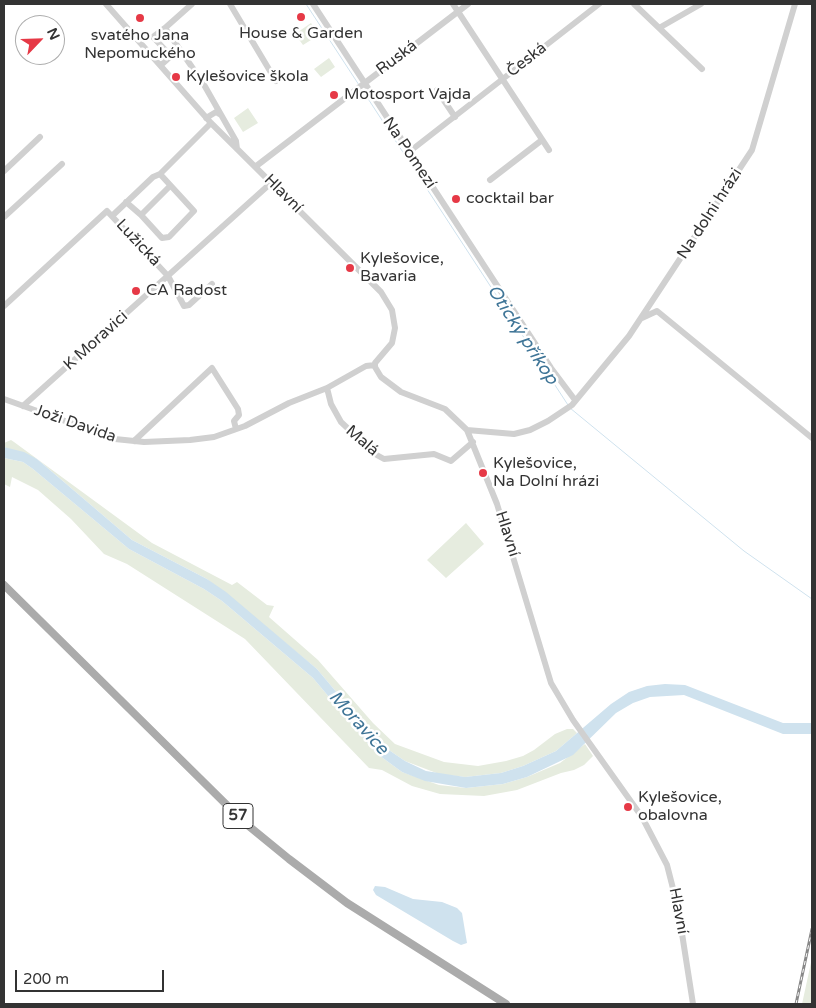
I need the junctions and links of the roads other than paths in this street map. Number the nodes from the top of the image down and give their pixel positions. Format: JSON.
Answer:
{"nodes":[{"id":1,"x":106,"y":4,"type":"edge"},
{"id":2,"x":192,"y":4,"type":"edge"},
{"id":3,"x":230,"y":4,"type":"edge"},
{"id":4,"x":313,"y":4,"type":"edge"},
{"id":5,"x":453,"y":4,"type":"edge"},
{"id":6,"x":468,"y":4,"type":"edge"},
{"id":7,"x":599,"y":4,"type":"edge"},
{"id":8,"x":634,"y":4,"type":"edge"},
{"id":9,"x":701,"y":4,"type":"edge"},
{"id":10,"x":795,"y":4,"type":"edge"},
{"id":11,"x":458,"y":11,"type":"junction"},
{"id":12,"x":164,"y":28,"type":"junction"},
{"id":13,"x":659,"y":28,"type":"junction"},
{"id":14,"x":161,"y":65,"type":"junction"},
{"id":15,"x":702,"y":69,"type":"dead end"},
{"id":16,"x":503,"y":79,"type":"junction"},
{"id":17,"x":276,"y":81,"type":"dead end"},
{"id":18,"x":361,"y":86,"type":"junction"},
{"id":19,"x":436,"y":90,"type":"dead end"},
{"id":20,"x":223,"y":117,"type":"junction"},
{"id":21,"x":455,"y":117,"type":"junction"},
{"id":22,"x":208,"y":120,"type":"junction"},
{"id":23,"x":219,"y":131,"type":"junction"},
{"id":24,"x":40,"y":137,"type":"dead end"},
{"id":25,"x":542,"y":140,"type":"junction"},
{"id":26,"x":237,"y":149,"type":"junction"},
{"id":27,"x":549,"y":150,"type":"dead end"},
{"id":28,"x":409,"y":152,"type":"junction"},
{"id":29,"x":62,"y":164,"type":"dead end"},
{"id":30,"x":255,"y":167,"type":"junction"},
{"id":31,"x":4,"y":171,"type":"edge"},
{"id":32,"x":160,"y":174,"type":"junction"},
{"id":33,"x":490,"y":180,"type":"dead end"},
{"id":34,"x":271,"y":183,"type":"junction"},
{"id":35,"x":169,"y":187,"type":"junction"},
{"id":36,"x":126,"y":202,"type":"junction"},
{"id":37,"x":110,"y":213,"type":"junction"},
{"id":38,"x":141,"y":215,"type":"junction"},
{"id":39,"x":4,"y":217,"type":"edge"},
{"id":40,"x":168,"y":276,"type":"junction"},
{"id":41,"x":212,"y":284,"type":"dead end"},
{"id":42,"x":4,"y":306,"type":"edge"},
{"id":43,"x":641,"y":318,"type":"junction"},
{"id":44,"x":375,"y":365,"type":"junction"},
{"id":45,"x":327,"y":388,"type":"junction"},
{"id":46,"x":4,"y":399,"type":"edge"},
{"id":47,"x":572,"y":405,"type":"junction"},
{"id":48,"x":24,"y":406,"type":"junction"},
{"id":49,"x":236,"y":429,"type":"junction"},
{"id":50,"x":466,"y":430,"type":"junction"},
{"id":51,"x":812,"y":438,"type":"edge"},
{"id":52,"x":134,"y":441,"type":"junction"},
{"id":53,"x":473,"y":442,"type":"junction"},
{"id":54,"x":4,"y":585,"type":"edge"},
{"id":55,"x":506,"y":1004,"type":"edge"},
{"id":56,"x":693,"y":1004,"type":"edge"}],
"edges":[{"from":1,"to":14,"type":"street","name":"Hlavní"},
{"from":2,"to":12,"type":"street"},
{"from":3,"to":17,"type":"street"},
{"from":4,"to":18,"type":"street","name":"Na Pomezí"},
{"from":5,"to":11,"type":"street"},
{"from":6,"to":11,"type":"street","name":"Ruská"},
{"from":7,"to":16,"type":"street","name":"Česká"},
{"from":8,"to":13,"type":"street"},
{"from":9,"to":13,"type":"street"},
{"from":10,"to":43,"type":"street","name":"Na dolni hrázi"},
{"from":11,"to":16,"type":"street"},
{"from":11,"to":18,"type":"street","name":"Ruská"},
{"from":12,"to":14,"type":"street"},
{"from":12,"to":20,"type":"street","name":"Hlavní"},
{"from":13,"to":15,"type":"street"},
{"from":14,"to":22,"type":"street","name":"Hlavní"},
{"from":16,"to":21,"type":"street","name":"Česká"},
{"from":16,"to":25,"type":"street"},
{"from":18,"to":28,"type":"street","name":"Na Pomezí"},
{"from":18,"to":30,"type":"street","name":"Ruská"},
{"from":19,"to":21,"type":"street"},
{"from":20,"to":22,"type":"street"},
{"from":20,"to":23,"type":"street"},
{"from":20,"to":26,"type":"street","name":"Hlavní"},
{"from":21,"to":28,"type":"street","name":"Česká"},
{"from":22,"to":23,"type":"street","name":"Hlavní"},
{"from":22,"to":32,"type":"street"},
{"from":23,"to":26,"type":"street","name":"Hlavní"},
{"from":24,"to":31,"type":"street"},
{"from":25,"to":27,"type":"street"},
{"from":25,"to":33,"type":"street"},
{"from":26,"to":30,"type":"street","name":"Hlavní"},
{"from":28,"to":47,"type":"street","name":"Na Pomezí"},
{"from":29,"to":39,"type":"street"},
{"from":30,"to":34,"type":"street","name":"Hlavní"},
{"from":32,"to":35,"type":"street"},
{"from":32,"to":36,"type":"street"},
{"from":34,"to":40,"type":"street"},
{"from":34,"to":44,"type":"street","name":"Hlavní"},
{"from":35,"to":38,"type":"street"},
{"from":35,"to":38,"type":"street"},
{"from":36,"to":37,"type":"street"},
{"from":36,"to":38,"type":"street"},
{"from":37,"to":40,"type":"street","name":"Lužická"},
{"from":37,"to":42,"type":"street"},
{"from":40,"to":41,"type":"street"},
{"from":40,"to":48,"type":"street","name":"K Moravici"},
{"from":43,"to":47,"type":"street","name":"Na dolni hrázi"},
{"from":43,"to":51,"type":"street"},
{"from":44,"to":45,"type":"street","name":"Joži Davida"},
{"from":44,"to":50,"type":"street","name":"Hlavní"},
{"from":45,"to":49,"type":"street","name":"Joži Davida"},
{"from":45,"to":53,"type":"street","name":"Malá"},
{"from":46,"to":48,"type":"street","name":"Joži Davida"},
{"from":47,"to":50,"type":"street","name":"Na dolni hrázi"},
{"from":48,"to":52,"type":"street","name":"Joži Davida"},
{"from":49,"to":52,"type":"street","name":"Joži Davida"},
{"from":49,"to":52,"type":"street"},
{"from":50,"to":53,"type":"street","name":"Hlavní"},
{"from":53,"to":56,"type":"street","name":"Hlavní"},
{"from":54,"to":55,"type":"main road","number":"57"}]}
